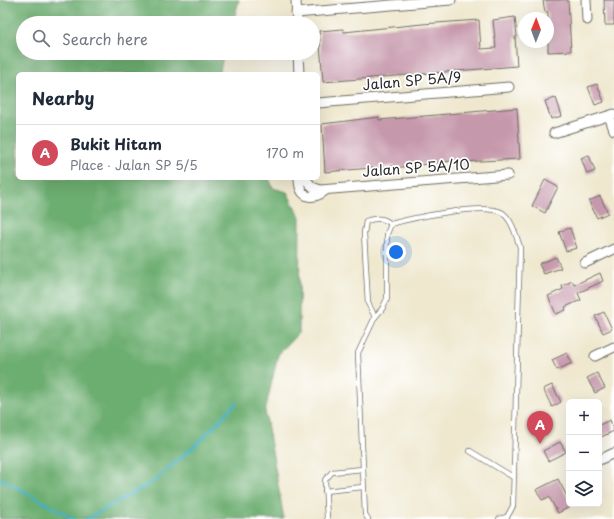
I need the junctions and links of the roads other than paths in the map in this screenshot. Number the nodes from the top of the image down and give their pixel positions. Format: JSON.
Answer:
{"nodes":[{"id":1,"x":296,"y":0,"type":"edge"},
{"id":2,"x":451,"y":0,"type":"edge"},
{"id":3,"x":586,"y":0,"type":"edge"},
{"id":4,"x":296,"y":13,"type":"junction"},
{"id":5,"x":296,"y":16,"type":"edge"},
{"id":6,"x":587,"y":20,"type":"dead end"},
{"id":7,"x":298,"y":60,"type":"edge"},
{"id":8,"x":299,"y":72,"type":"edge"},
{"id":9,"x":509,"y":87,"type":"dead end"},
{"id":10,"x":320,"y":103,"type":"edge"},
{"id":11,"x":611,"y":115,"type":"edge"},
{"id":12,"x":614,"y":130,"type":"edge"},
{"id":13,"x":554,"y":134,"type":"dead end"},
{"id":14,"x":508,"y":176,"type":"dead end"},
{"id":15,"x":299,"y":180,"type":"edge"},
{"id":16,"x":307,"y":180,"type":"edge"},
{"id":17,"x":327,"y":190,"type":"junction"},
{"id":18,"x":391,"y":224,"type":"junction"},
{"id":19,"x":614,"y":249,"type":"edge"},
{"id":20,"x":585,"y":263,"type":"dead end"},
{"id":21,"x":375,"y":317,"type":"junction"},
{"id":22,"x":614,"y":347,"type":"edge"},
{"id":23,"x":595,"y":356,"type":"dead end"},
{"id":24,"x":470,"y":451,"type":"dead end"},
{"id":25,"x":614,"y":453,"type":"edge"},
{"id":26,"x":602,"y":459,"type":"edge"},
{"id":27,"x":363,"y":469,"type":"junction"},
{"id":28,"x":513,"y":477,"type":"junction"},
{"id":29,"x":363,"y":487,"type":"junction"},
{"id":30,"x":325,"y":491,"type":"junction"},
{"id":31,"x":327,"y":519,"type":"edge"},
{"id":32,"x":368,"y":519,"type":"edge"},
{"id":33,"x":499,"y":519,"type":"edge"}],
"edges":[{"from":1,"to":4,"type":"street"},
{"from":2,"to":4,"type":"street"},
{"from":3,"to":6,"type":"street"},
{"from":4,"to":5,"type":"street"},
{"from":7,"to":8,"type":"street"},
{"from":9,"to":10,"type":"street","name":"Jalan SP 5A/9"},
{"from":11,"to":12,"type":"street"},
{"from":11,"to":13,"type":"street"},
{"from":14,"to":17,"type":"street","name":"Jalan SP 5A/10"},
{"from":15,"to":17,"type":"street"},
{"from":16,"to":17,"type":"street"},
{"from":18,"to":21,"type":"lane"},
{"from":18,"to":21,"type":"lane"},
{"from":18,"to":28,"type":"lane"},
{"from":19,"to":20,"type":"street"},
{"from":21,"to":27,"type":"lane"},
{"from":22,"to":23,"type":"street"},
{"from":24,"to":28,"type":"lane"},
{"from":25,"to":26,"type":"street"},
{"from":27,"to":29,"type":"lane"},
{"from":27,"to":30,"type":"lane"},
{"from":28,"to":33,"type":"lane"},
{"from":29,"to":30,"type":"lane"},
{"from":29,"to":32,"type":"lane"},
{"from":30,"to":31,"type":"lane"}]}
